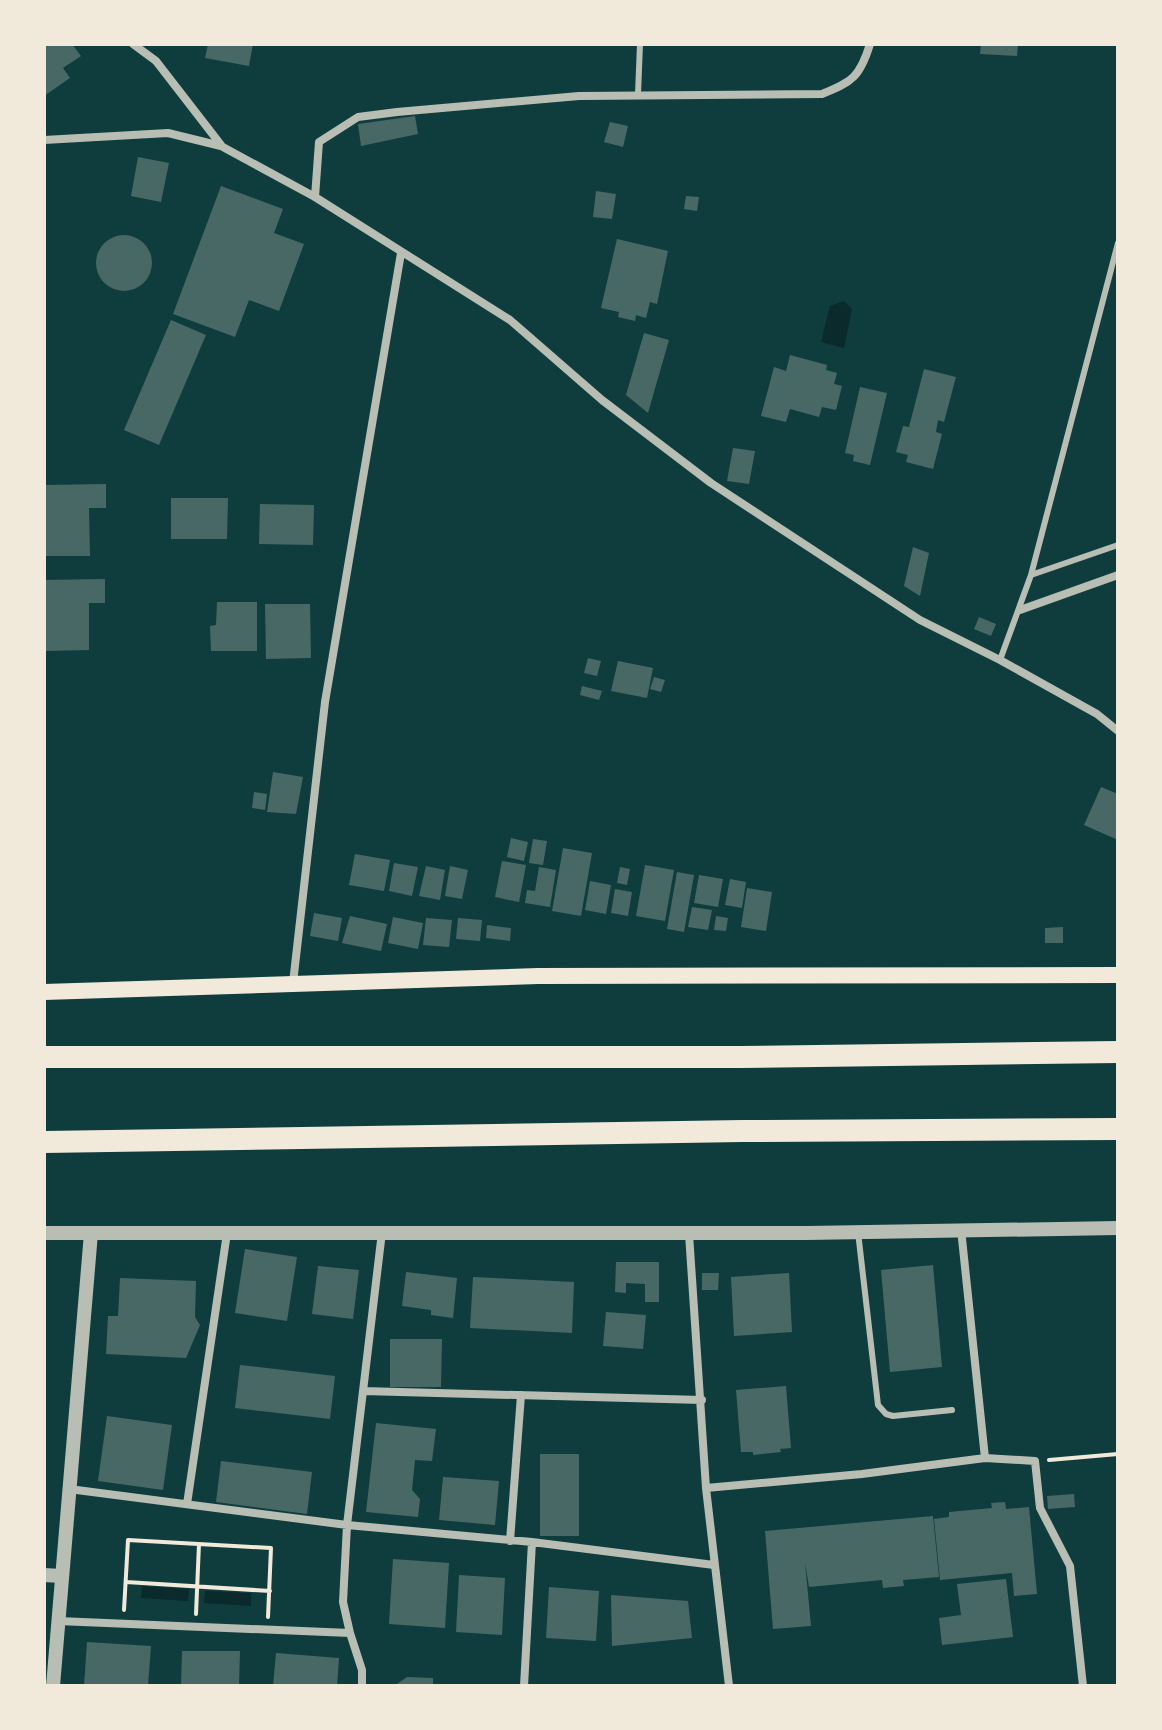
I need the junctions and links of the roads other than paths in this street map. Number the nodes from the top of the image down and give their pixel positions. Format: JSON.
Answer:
{"nodes":[{"id":1,"x":133,"y":44,"type":"edge"},
{"id":2,"x":640,"y":44,"type":"edge"},
{"id":3,"x":870,"y":44,"type":"edge"},
{"id":4,"x":638,"y":94,"type":"junction"},
{"id":5,"x":44,"y":140,"type":"edge"},
{"id":6,"x":221,"y":146,"type":"junction"},
{"id":7,"x":315,"y":197,"type":"junction"},
{"id":8,"x":1118,"y":243,"type":"edge"},
{"id":9,"x":401,"y":253,"type":"junction"},
{"id":10,"x":1118,"y":545,"type":"edge"},
{"id":11,"x":1031,"y":575,"type":"junction"},
{"id":12,"x":1118,"y":575,"type":"edge"},
{"id":13,"x":1020,"y":610,"type":"junction"},
{"id":14,"x":1000,"y":660,"type":"junction"},
{"id":15,"x":1118,"y":731,"type":"edge"},
{"id":16,"x":1118,"y":975,"type":"edge"},
{"id":17,"x":293,"y":983,"type":"junction"},
{"id":18,"x":44,"y":992,"type":"edge"},
{"id":19,"x":1118,"y":1052,"type":"edge"},
{"id":20,"x":44,"y":1057,"type":"edge"},
{"id":21,"x":1118,"y":1129,"type":"edge"},
{"id":22,"x":44,"y":1142,"type":"edge"},
{"id":23,"x":1118,"y":1228,"type":"edge"},
{"id":24,"x":961,"y":1229,"type":"junction"},
{"id":25,"x":382,"y":1231,"type":"junction"},
{"id":26,"x":858,"y":1232,"type":"junction"},
{"id":27,"x":44,"y":1233,"type":"edge"},
{"id":28,"x":91,"y":1233,"type":"junction"},
{"id":29,"x":227,"y":1233,"type":"junction"},
{"id":30,"x":689,"y":1234,"type":"junction"},
{"id":31,"x":363,"y":1391,"type":"junction"},
{"id":32,"x":521,"y":1395,"type":"junction"},
{"id":33,"x":702,"y":1400,"type":"junction"},
{"id":34,"x":952,"y":1410,"type":"dead end"},
{"id":35,"x":985,"y":1458,"type":"junction"},
{"id":36,"x":706,"y":1488,"type":"junction"},
{"id":37,"x":69,"y":1489,"type":"junction"},
{"id":38,"x":187,"y":1504,"type":"junction"},
{"id":39,"x":347,"y":1525,"type":"junction"},
{"id":40,"x":510,"y":1541,"type":"junction"},
{"id":41,"x":532,"y":1542,"type":"junction"},
{"id":42,"x":714,"y":1565,"type":"junction"},
{"id":43,"x":44,"y":1575,"type":"edge"},
{"id":44,"x":61,"y":1576,"type":"junction"},
{"id":45,"x":57,"y":1621,"type":"junction"},
{"id":46,"x":350,"y":1633,"type":"junction"},
{"id":47,"x":53,"y":1686,"type":"edge"},
{"id":48,"x":362,"y":1686,"type":"edge"},
{"id":49,"x":524,"y":1686,"type":"edge"},
{"id":50,"x":729,"y":1686,"type":"edge"},
{"id":51,"x":1083,"y":1686,"type":"edge"}],
"edges":[{"from":1,"to":6,"type":"street"},
{"from":2,"to":4,"type":"lane"},
{"from":3,"to":4,"type":"street"},
{"from":4,"to":7,"type":"street"},
{"from":5,"to":6,"type":"street"},
{"from":6,"to":7,"type":"street"},
{"from":7,"to":9,"type":"street"},
{"from":8,"to":11,"type":"lane"},
{"from":9,"to":14,"type":"street"},
{"from":9,"to":17,"type":"street"},
{"from":10,"to":11,"type":"lane"},
{"from":11,"to":13,"type":"lane"},
{"from":12,"to":13,"type":"street"},
{"from":13,"to":14,"type":"lane"},
{"from":14,"to":15,"type":"street"},
{"from":16,"to":17,"type":"main road"},
{"from":17,"to":18,"type":"main road"},
{"from":19,"to":20,"type":"highway"},
{"from":21,"to":22,"type":"highway"},
{"from":23,"to":24,"type":"street"},
{"from":24,"to":26,"type":"street"},
{"from":24,"to":35,"type":"street"},
{"from":25,"to":29,"type":"street"},
{"from":25,"to":30,"type":"street"},
{"from":25,"to":31,"type":"street"},
{"from":26,"to":30,"type":"street"},
{"from":26,"to":34,"type":"lane"},
{"from":27,"to":28,"type":"street"},
{"from":28,"to":29,"type":"street"},
{"from":28,"to":37,"type":"street"},
{"from":29,"to":38,"type":"street"},
{"from":30,"to":33,"type":"street"},
{"from":31,"to":32,"type":"street"},
{"from":31,"to":39,"type":"street"},
{"from":32,"to":33,"type":"street"},
{"from":32,"to":40,"type":"street"},
{"from":33,"to":36,"type":"street"},
{"from":35,"to":36,"type":"street"},
{"from":35,"to":51,"type":"street"},
{"from":36,"to":42,"type":"street"},
{"from":37,"to":38,"type":"street"},
{"from":37,"to":44,"type":"street"},
{"from":38,"to":39,"type":"street"},
{"from":39,"to":40,"type":"street"},
{"from":39,"to":46,"type":"street"},
{"from":40,"to":41,"type":"street"},
{"from":41,"to":42,"type":"street"},
{"from":41,"to":49,"type":"street"},
{"from":42,"to":50,"type":"street"},
{"from":43,"to":44,"type":"street"},
{"from":44,"to":45,"type":"street"},
{"from":45,"to":46,"type":"street"},
{"from":45,"to":47,"type":"street"},
{"from":46,"to":48,"type":"street"}]}
